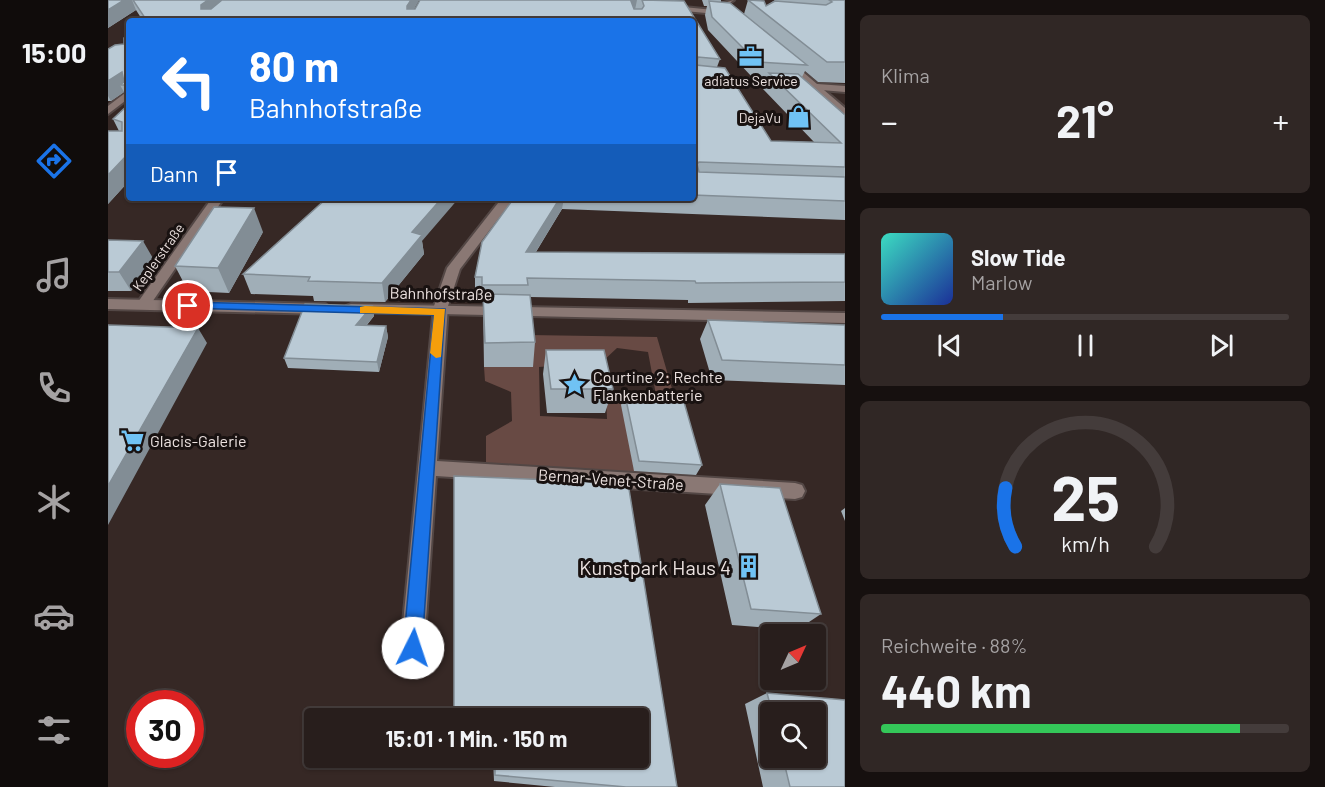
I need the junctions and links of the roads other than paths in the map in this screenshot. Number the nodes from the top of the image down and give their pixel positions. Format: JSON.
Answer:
{"nodes":[{"id":1,"x":694,"y":0,"type":"edge"},
{"id":2,"x":731,"y":0,"type":"edge"},
{"id":3,"x":646,"y":3,"type":"edge"},
{"id":4,"x":682,"y":9,"type":"junction"},
{"id":5,"x":729,"y":13,"type":"junction"},
{"id":6,"x":740,"y":17,"type":"edge"},
{"id":7,"x":783,"y":59,"type":"edge"},
{"id":8,"x":696,"y":77,"type":"edge"},
{"id":9,"x":816,"y":88,"type":"junction"},
{"id":10,"x":845,"y":89,"type":"edge"},
{"id":11,"x":126,"y":96,"type":"edge"},
{"id":12,"x":108,"y":111,"type":"edge"},
{"id":13,"x":845,"y":112,"type":"edge"},
{"id":14,"x":216,"y":201,"type":"edge"},
{"id":15,"x":506,"y":201,"type":"edge"},
{"id":16,"x":108,"y":304,"type":"edge"},
{"id":17,"x":143,"y":305,"type":"junction"},
{"id":18,"x":440,"y":311,"type":"junction"},
{"id":19,"x":845,"y":318,"type":"edge"},
{"id":20,"x":427,"y":468,"type":"junction"},
{"id":21,"x":795,"y":491,"type":"dead end"},
{"id":22,"x":411,"y":664,"type":"dead end"}],
"edges":[{"from":1,"to":4,"type":"street"},
{"from":2,"to":5,"type":"street"},
{"from":3,"to":4,"type":"street"},
{"from":4,"to":5,"type":"street"},
{"from":5,"to":6,"type":"street"},
{"from":7,"to":9,"type":"street"},
{"from":8,"to":9,"type":"street"},
{"from":9,"to":10,"type":"street"},
{"from":9,"to":13,"type":"street"},
{"from":11,"to":12,"type":"street"},
{"from":14,"to":17,"type":"street","name":"Keplerstraße"},
{"from":15,"to":18,"type":"street"},
{"from":16,"to":17,"type":"street","name":"Bahnhofstraße"},
{"from":17,"to":18,"type":"street","name":"Bahnhofstraße"},
{"from":18,"to":19,"type":"street","name":"Bahnhofstraße"},
{"from":18,"to":20,"type":"street"},
{"from":20,"to":21,"type":"street","name":"Bernar-Venet-Straße"},
{"from":20,"to":22,"type":"street"}]}
